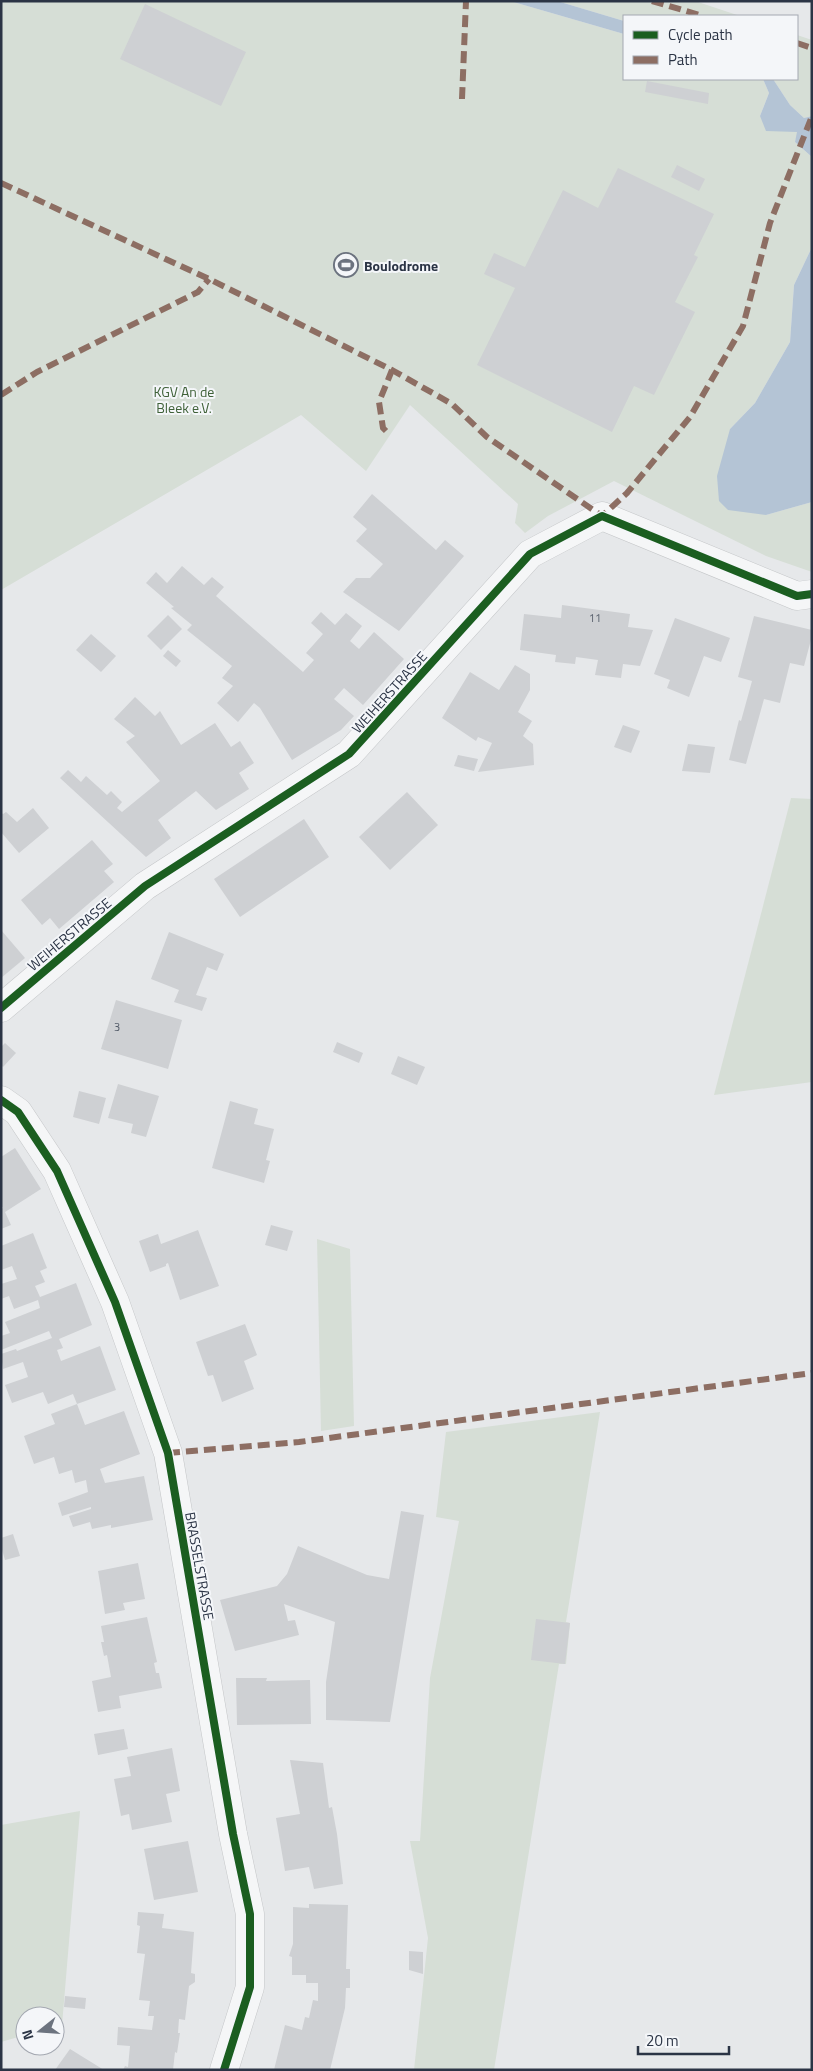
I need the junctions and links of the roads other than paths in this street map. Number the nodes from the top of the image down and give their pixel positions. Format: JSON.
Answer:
{"nodes":[{"id":1,"x":812,"y":594,"type":"edge"},
{"id":2,"x":1,"y":1008,"type":"edge"},
{"id":3,"x":1,"y":1100,"type":"edge"},
{"id":4,"x":224,"y":2070,"type":"edge"}],
"edges":[{"from":1,"to":2,"type":"street","name":"WEIHERSTRASSE"},
{"from":3,"to":4,"type":"street","name":"BRASSELSTRASSE"}]}
